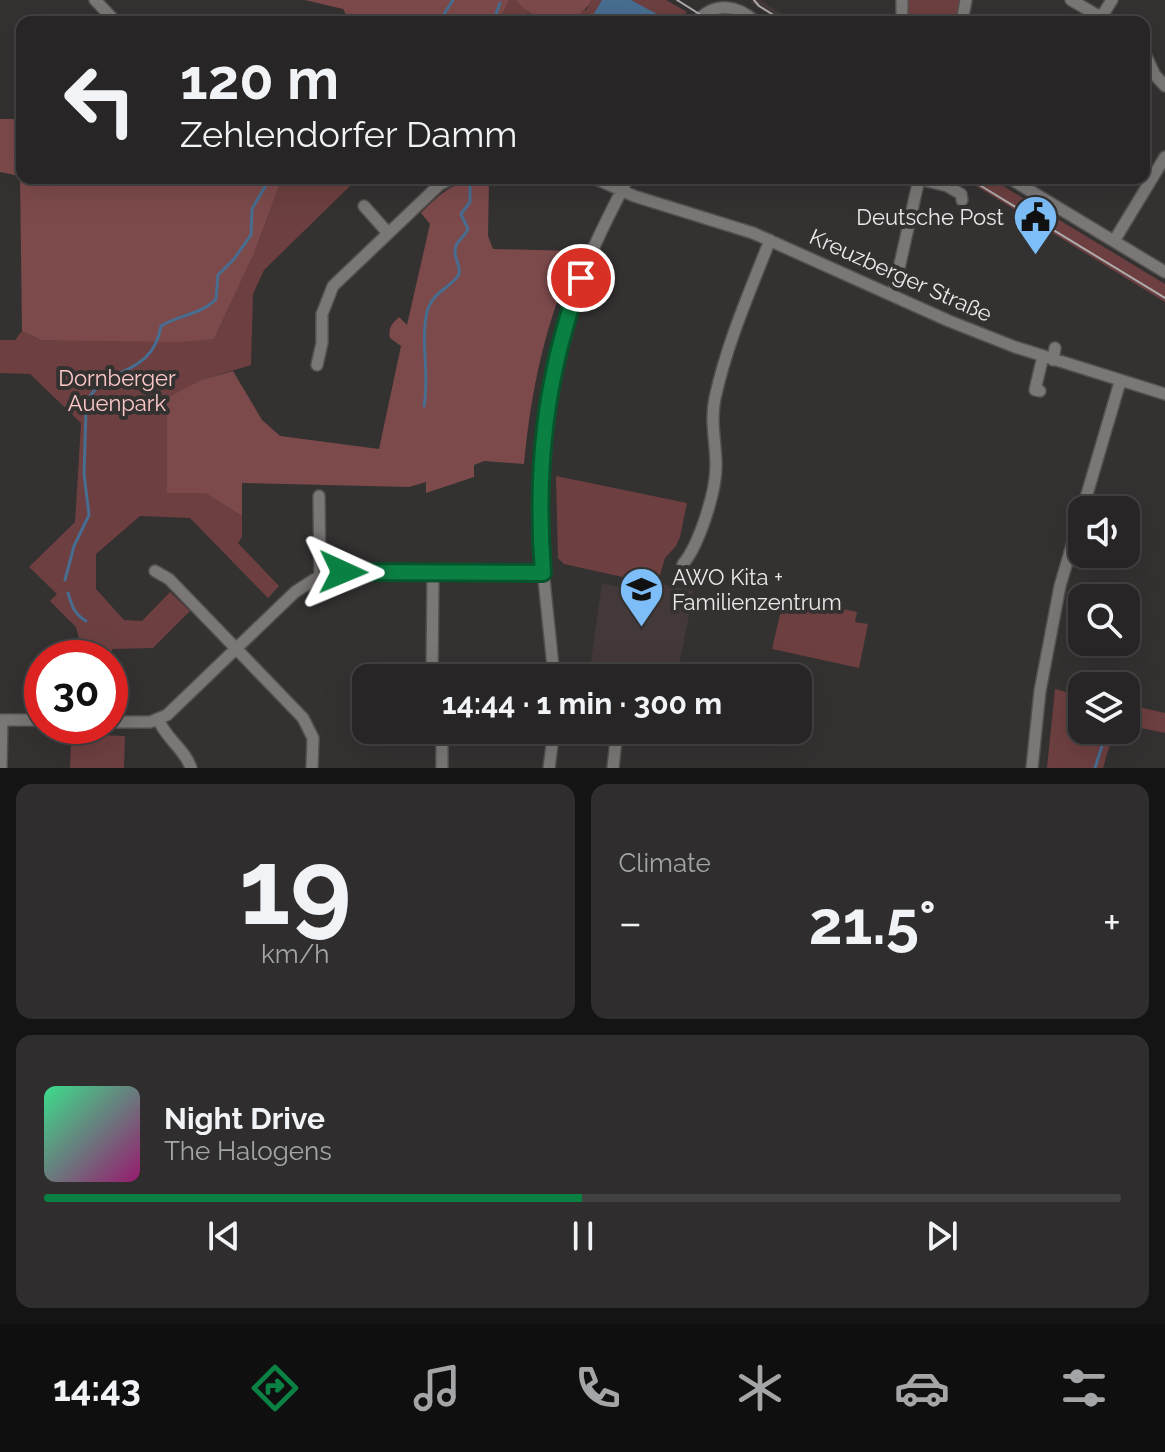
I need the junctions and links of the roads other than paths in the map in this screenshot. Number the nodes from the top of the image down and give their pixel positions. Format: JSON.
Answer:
{"nodes":[{"id":1,"x":95,"y":0,"type":"edge"},
{"id":2,"x":1071,"y":0,"type":"edge"},
{"id":3,"x":110,"y":16,"type":"edge"},
{"id":4,"x":704,"y":16,"type":"edge"},
{"id":5,"x":749,"y":16,"type":"edge"},
{"id":6,"x":1097,"y":16,"type":"edge"},
{"id":7,"x":1150,"y":65,"type":"edge"},
{"id":8,"x":1165,"y":86,"type":"edge"},
{"id":9,"x":1165,"y":157,"type":"edge"},
{"id":10,"x":1150,"y":182,"type":"edge"},
{"id":11,"x":441,"y":184,"type":"edge"},
{"id":12,"x":608,"y":184,"type":"edge"},
{"id":13,"x":625,"y":184,"type":"edge"},
{"id":14,"x":918,"y":184,"type":"edge"},
{"id":15,"x":939,"y":184,"type":"edge"},
{"id":16,"x":1019,"y":184,"type":"edge"},
{"id":17,"x":1149,"y":184,"type":"edge"},
{"id":18,"x":622,"y":190,"type":"junction"},
{"id":19,"x":962,"y":200,"type":"dead end"},
{"id":20,"x":364,"y":206,"type":"dead end"},
{"id":21,"x":388,"y":233,"type":"junction"},
{"id":22,"x":770,"y":240,"type":"junction"},
{"id":23,"x":1114,"y":241,"type":"junction"},
{"id":24,"x":1165,"y":272,"type":"edge"},
{"id":25,"x":893,"y":295,"type":"junction"},
{"id":26,"x":1050,"y":355,"type":"junction"},
{"id":27,"x":1081,"y":356,"type":"dead end"},
{"id":28,"x":317,"y":365,"type":"dead end"},
{"id":29,"x":1080,"y":369,"type":"junction"},
{"id":30,"x":1120,"y":382,"type":"junction"},
{"id":31,"x":1040,"y":391,"type":"dead end"},
{"id":32,"x":1165,"y":394,"type":"edge"},
{"id":33,"x":319,"y":496,"type":"dead end"},
{"id":34,"x":683,"y":564,"type":"dead end"},
{"id":35,"x":155,"y":571,"type":"dead end"},
{"id":36,"x":433,"y":573,"type":"junction"},
{"id":37,"x":543,"y":573,"type":"junction"},
{"id":38,"x":320,"y":576,"type":"junction"},
{"id":39,"x":236,"y":649,"type":"junction"},
{"id":40,"x":432,"y":664,"type":"edge"},
{"id":41,"x":553,"y":664,"type":"edge"},
{"id":42,"x":158,"y":719,"type":"junction"},
{"id":43,"x":1,"y":720,"type":"edge"},
{"id":44,"x":24,"y":720,"type":"edge"},
{"id":45,"x":128,"y":722,"type":"edge"},
{"id":46,"x":442,"y":744,"type":"edge"},
{"id":47,"x":552,"y":744,"type":"edge"},
{"id":48,"x":616,"y":744,"type":"edge"},
{"id":49,"x":1,"y":768,"type":"edge"},
{"id":50,"x":191,"y":768,"type":"edge"},
{"id":51,"x":312,"y":768,"type":"edge"},
{"id":52,"x":442,"y":768,"type":"edge"},
{"id":53,"x":549,"y":768,"type":"edge"},
{"id":54,"x":613,"y":768,"type":"edge"},
{"id":55,"x":1032,"y":768,"type":"edge"}],
"edges":[{"from":1,"to":3,"type":"street"},
{"from":2,"to":6,"type":"street"},
{"from":4,"to":5,"type":"street"},
{"from":7,"to":8,"type":"street"},
{"from":9,"to":10,"type":"street"},
{"from":11,"to":21,"type":"street"},
{"from":12,"to":18,"type":"street","name":"Kreuzberger Straße"},
{"from":13,"to":18,"type":"street"},
{"from":14,"to":25,"type":"street"},
{"from":15,"to":19,"type":"street"},
{"from":16,"to":23,"type":"street"},
{"from":17,"to":23,"type":"street"},
{"from":18,"to":22,"type":"street","name":"Kreuzberger Straße"},
{"from":18,"to":37,"type":"street"},
{"from":20,"to":21,"type":"street"},
{"from":21,"to":28,"type":"street"},
{"from":22,"to":25,"type":"street","name":"Kreuzberger Straße"},
{"from":22,"to":34,"type":"street"},
{"from":23,"to":24,"type":"street"},
{"from":25,"to":26,"type":"street","name":"Kreuzberger Straße"},
{"from":26,"to":29,"type":"street","name":"Kreuzberger Straße"},
{"from":26,"to":31,"type":"street"},
{"from":27,"to":29,"type":"street"},
{"from":29,"to":30,"type":"street","name":"Kreuzberger Straße"},
{"from":30,"to":32,"type":"street","name":"Kreuzberger Straße"},
{"from":30,"to":55,"type":"street"},
{"from":33,"to":38,"type":"street"},
{"from":35,"to":39,"type":"street"},
{"from":36,"to":37,"type":"street"},
{"from":36,"to":38,"type":"street"},
{"from":36,"to":40,"type":"street"},
{"from":37,"to":41,"type":"street"},
{"from":38,"to":39,"type":"street"},
{"from":39,"to":42,"type":"street"},
{"from":39,"to":51,"type":"street"},
{"from":42,"to":45,"type":"street"},
{"from":42,"to":50,"type":"street"},
{"from":43,"to":44,"type":"street"},
{"from":43,"to":49,"type":"street"},
{"from":46,"to":52,"type":"street"},
{"from":47,"to":53,"type":"street"},
{"from":48,"to":54,"type":"street"}]}
